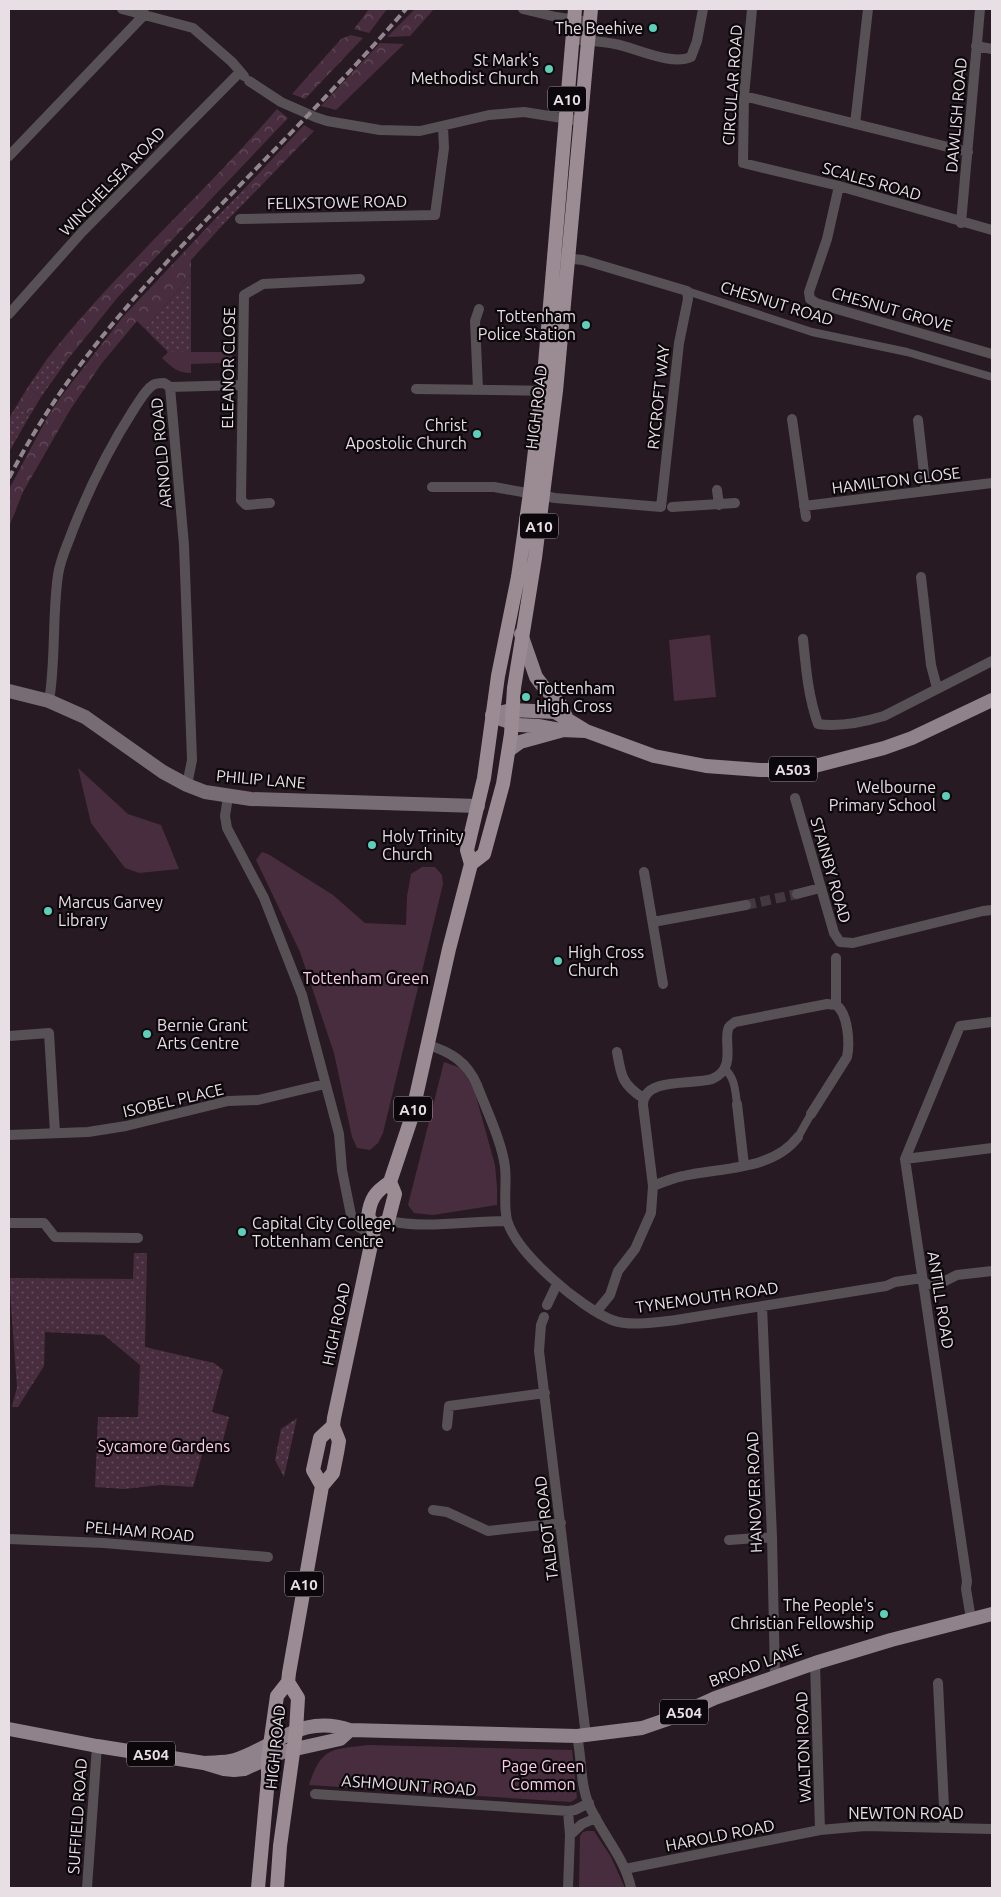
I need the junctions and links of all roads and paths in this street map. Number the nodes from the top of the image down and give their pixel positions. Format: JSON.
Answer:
{"nodes":[{"id":1,"x":122,"y":9,"type":"edge"},
{"id":2,"x":523,"y":9,"type":"edge"},
{"id":3,"x":703,"y":9,"type":"edge"},
{"id":4,"x":752,"y":9,"type":"edge"},
{"id":5,"x":868,"y":9,"type":"edge"},
{"id":6,"x":980,"y":9,"type":"edge"},
{"id":7,"x":145,"y":14,"type":"junction"},
{"id":8,"x":574,"y":14,"type":"edge"},
{"id":9,"x":590,"y":15,"type":"edge"},
{"id":10,"x":572,"y":39,"type":"junction"},
{"id":11,"x":589,"y":41,"type":"junction"},
{"id":12,"x":976,"y":46,"type":"junction"},
{"id":13,"x":992,"y":49,"type":"edge"},
{"id":14,"x":244,"y":77,"type":"junction"},
{"id":15,"x":744,"y":96,"type":"junction"},
{"id":16,"x":566,"y":119,"type":"junction"},
{"id":17,"x":581,"y":121,"type":"junction"},
{"id":18,"x":855,"y":124,"type":"junction"},
{"id":19,"x":443,"y":127,"type":"junction"},
{"id":20,"x":968,"y":152,"type":"junction"},
{"id":21,"x":9,"y":156,"type":"edge"},
{"id":22,"x":743,"y":163,"type":"joint"},
{"id":23,"x":839,"y":186,"type":"junction"},
{"id":24,"x":240,"y":219,"type":"dead end"},
{"id":25,"x":961,"y":223,"type":"junction"},
{"id":26,"x":992,"y":230,"type":"edge"},
{"id":27,"x":554,"y":258,"type":"junction"},
{"id":28,"x":569,"y":259,"type":"junction"},
{"id":29,"x":360,"y":279,"type":"dead end"},
{"id":30,"x":687,"y":291,"type":"junction"},
{"id":31,"x":479,"y":309,"type":"dead end"},
{"id":32,"x":9,"y":314,"type":"edge"},
{"id":33,"x":992,"y":354,"type":"edge"},
{"id":34,"x":992,"y":376,"type":"edge"},
{"id":35,"x":242,"y":385,"type":"junction"},
{"id":36,"x":170,"y":387,"type":"junction"},
{"id":37,"x":416,"y":389,"type":"dead end"},
{"id":38,"x":478,"y":389,"type":"junction"},
{"id":39,"x":542,"y":390,"type":"junction"},
{"id":40,"x":556,"y":391,"type":"junction"},
{"id":41,"x":792,"y":419,"type":"dead end"},
{"id":42,"x":918,"y":420,"type":"dead end"},
{"id":43,"x":992,"y":483,"type":"edge"},
{"id":44,"x":432,"y":487,"type":"dead end"},
{"id":45,"x":717,"y":490,"type":"dead end"},
{"id":46,"x":926,"y":491,"type":"junction"},
{"id":47,"x":537,"y":494,"type":"junction"},
{"id":48,"x":270,"y":503,"type":"dead end"},
{"id":49,"x":735,"y":503,"type":"dead end"},
{"id":50,"x":718,"y":505,"type":"junction"},
{"id":51,"x":804,"y":506,"type":"junction"},
{"id":52,"x":672,"y":507,"type":"dead end"},
{"id":53,"x":806,"y":517,"type":"dead end"},
{"id":54,"x":921,"y":577,"type":"dead end"},
{"id":55,"x":521,"y":634,"type":"junction"},
{"id":56,"x":803,"y":639,"type":"dead end"},
{"id":57,"x":992,"y":661,"type":"edge"},
{"id":58,"x":937,"y":688,"type":"junction"},
{"id":59,"x":9,"y":691,"type":"edge"},
{"id":60,"x":992,"y":700,"type":"edge"},
{"id":61,"x":49,"y":701,"type":"junction"},
{"id":62,"x":492,"y":715,"type":"junction"},
{"id":63,"x":512,"y":717,"type":"junction"},
{"id":64,"x":563,"y":724,"type":"junction"},
{"id":65,"x":509,"y":750,"type":"junction"},
{"id":66,"x":187,"y":785,"type":"junction"},
{"id":67,"x":228,"y":797,"type":"junction"},
{"id":68,"x":794,"y":798,"type":"dead end"},
{"id":69,"x":478,"y":806,"type":"junction"},
{"id":70,"x":496,"y":806,"type":"junction"},
{"id":71,"x":471,"y":864,"type":"junction"},
{"id":72,"x":644,"y":872,"type":"dead end"},
{"id":73,"x":820,"y":888,"type":"junction"},
{"id":74,"x":797,"y":894,"type":"tunnel mouth"},
{"id":75,"x":746,"y":905,"type":"tunnel mouth"},
{"id":76,"x":992,"y":910,"type":"edge"},
{"id":77,"x":653,"y":922,"type":"junction"},
{"id":78,"x":838,"y":950,"type":"junction"},
{"id":79,"x":663,"y":984,"type":"dead end"},
{"id":80,"x":836,"y":1005,"type":"junction"},
{"id":81,"x":992,"y":1022,"type":"edge"},
{"id":82,"x":9,"y":1036,"type":"edge"},
{"id":83,"x":428,"y":1045,"type":"junction"},
{"id":84,"x":617,"y":1052,"type":"dead end"},
{"id":85,"x":724,"y":1068,"type":"junction"},
{"id":86,"x":325,"y":1084,"type":"junction"},
{"id":87,"x":643,"y":1098,"type":"junction"},
{"id":88,"x":737,"y":1104,"type":"joint"},
{"id":89,"x":811,"y":1114,"type":"joint"},
{"id":90,"x":55,"y":1132,"type":"junction"},
{"id":91,"x":9,"y":1134,"type":"edge"},
{"id":92,"x":798,"y":1137,"type":"joint"},
{"id":93,"x":992,"y":1148,"type":"edge"},
{"id":94,"x":906,"y":1159,"type":"junction"},
{"id":95,"x":744,"y":1165,"type":"junction"},
{"id":96,"x":390,"y":1182,"type":"junction"},
{"id":97,"x":653,"y":1186,"type":"junction"},
{"id":98,"x":507,"y":1221,"type":"junction"},
{"id":99,"x":9,"y":1222,"type":"edge"},
{"id":100,"x":379,"y":1228,"type":"junction"},
{"id":101,"x":138,"y":1238,"type":"dead end"},
{"id":102,"x":992,"y":1270,"type":"edge"},
{"id":103,"x":923,"y":1281,"type":"junction"},
{"id":104,"x":557,"y":1284,"type":"junction"},
{"id":105,"x":547,"y":1305,"type":"dead end"},
{"id":106,"x":762,"y":1306,"type":"junction"},
{"id":107,"x":596,"y":1312,"type":"junction"},
{"id":108,"x":544,"y":1317,"type":"dead end"},
{"id":109,"x":545,"y":1393,"type":"junction"},
{"id":110,"x":333,"y":1426,"type":"junction"},
{"id":111,"x":448,"y":1426,"type":"dead end"},
{"id":112,"x":322,"y":1486,"type":"junction"},
{"id":113,"x":433,"y":1510,"type":"dead end"},
{"id":114,"x":561,"y":1523,"type":"junction"},
{"id":115,"x":772,"y":1537,"type":"junction"},
{"id":116,"x":9,"y":1539,"type":"edge"},
{"id":117,"x":728,"y":1540,"type":"dead end"},
{"id":118,"x":268,"y":1557,"type":"dead end"},
{"id":119,"x":992,"y":1614,"type":"edge"},
{"id":120,"x":971,"y":1620,"type":"junction"},
{"id":121,"x":815,"y":1663,"type":"junction"},
{"id":122,"x":775,"y":1677,"type":"junction"},
{"id":123,"x":288,"y":1682,"type":"junction"},
{"id":124,"x":938,"y":1683,"type":"dead end"},
{"id":125,"x":9,"y":1729,"type":"edge"},
{"id":126,"x":350,"y":1730,"type":"junction"},
{"id":127,"x":296,"y":1731,"type":"junction"},
{"id":128,"x":582,"y":1736,"type":"junction"},
{"id":129,"x":271,"y":1742,"type":"junction"},
{"id":130,"x":97,"y":1746,"type":"junction"},
{"id":131,"x":295,"y":1748,"type":"junction"},
{"id":132,"x":268,"y":1759,"type":"junction"},
{"id":133,"x":204,"y":1763,"type":"junction"},
{"id":134,"x":315,"y":1794,"type":"dead end"},
{"id":135,"x":588,"y":1803,"type":"junction"},
{"id":136,"x":568,"y":1811,"type":"junction"},
{"id":137,"x":596,"y":1818,"type":"junction"},
{"id":138,"x":945,"y":1828,"type":"junction"},
{"id":139,"x":992,"y":1829,"type":"edge"},
{"id":140,"x":820,"y":1830,"type":"junction"},
{"id":141,"x":570,"y":1835,"type":"junction"},
{"id":142,"x":625,"y":1869,"type":"junction"},
{"id":143,"x":87,"y":1888,"type":"edge"},
{"id":144,"x":258,"y":1888,"type":"edge"},
{"id":145,"x":277,"y":1888,"type":"edge"},
{"id":146,"x":568,"y":1888,"type":"edge"},
{"id":147,"x":631,"y":1888,"type":"edge"}],
"edges":[{"from":1,"to":7,"type":"street"},
{"from":2,"to":8,"type":"street"},
{"from":3,"to":11,"type":"street"},
{"from":4,"to":15,"type":"street","name":"CIRCULAR ROAD"},
{"from":5,"to":18,"type":"street"},
{"from":6,"to":12,"type":"street","name":"DAWLISH ROAD"},
{"from":7,"to":14,"type":"street"},
{"from":7,"to":21,"type":"street"},
{"from":8,"to":9,"type":"street"},
{"from":8,"to":10,"type":"highway","name":"HIGH ROAD","number":"A10"},
{"from":9,"to":11,"type":"highway","name":"HIGH ROAD","number":"A10"},
{"from":10,"to":11,"type":"street"},
{"from":10,"to":16,"type":"highway","name":"HIGH ROAD","number":"A10"},
{"from":11,"to":17,"type":"highway","name":"HIGH ROAD","number":"A10"},
{"from":12,"to":13,"type":"street"},
{"from":12,"to":20,"type":"street","name":"DAWLISH ROAD"},
{"from":14,"to":19,"type":"street"},
{"from":14,"to":32,"type":"street","name":"WINCHELSEA ROAD"},
{"from":15,"to":18,"type":"street"},
{"from":15,"to":22,"type":"street","name":"CIRCULAR ROAD"},
{"from":16,"to":17,"type":"street"},
{"from":16,"to":19,"type":"street"},
{"from":16,"to":27,"type":"highway","name":"HIGH ROAD","number":"A10"},
{"from":17,"to":28,"type":"highway","name":"HIGH ROAD","number":"A10"},
{"from":18,"to":20,"type":"street"},
{"from":19,"to":24,"type":"street","name":"FELIXSTOWE ROAD"},
{"from":20,"to":25,"type":"street","name":"DAWLISH ROAD"},
{"from":22,"to":23,"type":"street","name":"SCALES ROAD"},
{"from":23,"to":25,"type":"street","name":"SCALES ROAD"},
{"from":23,"to":33,"type":"street","name":"CHESNUT GROVE"},
{"from":25,"to":26,"type":"street","name":"SCALES ROAD"},
{"from":27,"to":28,"type":"street","name":"CHESNUT ROAD"},
{"from":27,"to":39,"type":"highway","name":"HIGH ROAD","number":"A10"},
{"from":28,"to":30,"type":"street","name":"CHESNUT ROAD"},
{"from":28,"to":40,"type":"highway","name":"HIGH ROAD","number":"A10"},
{"from":29,"to":35,"type":"street","name":"ELEANOR CLOSE"},
{"from":30,"to":34,"type":"street","name":"CHESNUT ROAD"},
{"from":30,"to":47,"type":"street","name":"RYCROFT WAY"},
{"from":31,"to":38,"type":"street"},
{"from":35,"to":36,"type":"street"},
{"from":35,"to":48,"type":"street","name":"ELEANOR CLOSE"},
{"from":36,"to":61,"type":"street","name":"ARNOLD ROAD"},
{"from":36,"to":66,"type":"street","name":"ARNOLD ROAD"},
{"from":37,"to":38,"type":"street"},
{"from":38,"to":39,"type":"street"},
{"from":39,"to":40,"type":"street"},
{"from":39,"to":47,"type":"highway","name":"HIGH ROAD","number":"A10"},
{"from":40,"to":47,"type":"highway","name":"HIGH ROAD","number":"A10"},
{"from":41,"to":51,"type":"street"},
{"from":42,"to":46,"type":"street"},
{"from":43,"to":46,"type":"street","name":"HAMILTON CLOSE"},
{"from":44,"to":47,"type":"street"},
{"from":45,"to":50,"type":"street"},
{"from":46,"to":51,"type":"street","name":"HAMILTON CLOSE"},
{"from":47,"to":55,"type":"highway","name":"HIGH ROAD","number":"A10"},
{"from":47,"to":62,"type":"highway","name":"HIGH ROAD","number":"A10"},
{"from":49,"to":50,"type":"street"},
{"from":50,"to":52,"type":"street"},
{"from":51,"to":53,"type":"street"},
{"from":54,"to":58,"type":"street"},
{"from":55,"to":63,"type":"highway","name":"HIGH ROAD","number":"A10"},
{"from":55,"to":64,"type":"main road","number":"A503"},
{"from":56,"to":58,"type":"street"},
{"from":57,"to":58,"type":"street"},
{"from":59,"to":61,"type":"main road","name":"PHILIP LANE"},
{"from":60,"to":64,"type":"main road","number":"A503"},
{"from":61,"to":66,"type":"main road","name":"PHILIP LANE"},
{"from":62,"to":63,"type":"main road"},
{"from":62,"to":69,"type":"highway","name":"HIGH ROAD","number":"A10"},
{"from":63,"to":64,"type":"main road"},
{"from":63,"to":65,"type":"highway","name":"HIGH ROAD","number":"A10"},
{"from":64,"to":65,"type":"main road"},
{"from":65,"to":70,"type":"highway","name":"HIGH ROAD","number":"A10"},
{"from":66,"to":67,"type":"main road","name":"PHILIP LANE"},
{"from":67,"to":69,"type":"main road","name":"PHILIP LANE"},
{"from":67,"to":86,"type":"street"},
{"from":68,"to":73,"type":"street","name":"STAINBY ROAD"},
{"from":69,"to":70,"type":"highway"},
{"from":69,"to":71,"type":"highway","name":"HIGH ROAD","number":"A10"},
{"from":70,"to":71,"type":"highway","name":"HIGH ROAD","number":"A10"},
{"from":71,"to":83,"type":"highway","name":"HIGH ROAD","number":"A10"},
{"from":72,"to":77,"type":"street"},
{"from":73,"to":74,"type":"street"},
{"from":73,"to":78,"type":"street","name":"STAINBY ROAD"},
{"from":75,"to":77,"type":"street"},
{"from":76,"to":78,"type":"street","name":"STAINBY ROAD"},
{"from":77,"to":79,"type":"street"},
{"from":78,"to":80,"type":"street"},
{"from":80,"to":85,"type":"street"},
{"from":80,"to":89,"type":"street"},
{"from":81,"to":94,"type":"street","name":"ANTILL ROAD"},
{"from":82,"to":90,"type":"street"},
{"from":83,"to":96,"type":"highway","name":"HIGH ROAD","number":"A10"},
{"from":83,"to":98,"type":"street"},
{"from":84,"to":87,"type":"street"},
{"from":85,"to":87,"type":"street"},
{"from":85,"to":88,"type":"street"},
{"from":86,"to":90,"type":"street","name":"ISOBEL PLACE"},
{"from":86,"to":100,"type":"street"},
{"from":87,"to":97,"type":"street"},
{"from":88,"to":95,"type":"street"},
{"from":89,"to":92,"type":"street"},
{"from":90,"to":91,"type":"street","name":"ISOBEL PLACE"},
{"from":92,"to":95,"type":"street"},
{"from":93,"to":94,"type":"street"},
{"from":94,"to":103,"type":"street","name":"ANTILL ROAD"},
{"from":95,"to":97,"type":"street"},
{"from":96,"to":100,"type":"highway","name":"HIGH ROAD","number":"A10"},
{"from":96,"to":100,"type":"highway","number":"A10"},
{"from":97,"to":107,"type":"street"},
{"from":98,"to":100,"type":"street"},
{"from":98,"to":104,"type":"street","name":"TYNEMOUTH ROAD"},
{"from":99,"to":101,"type":"street"},
{"from":100,"to":110,"type":"highway","name":"HIGH ROAD","number":"A10"},
{"from":102,"to":103,"type":"street","name":"TYNEMOUTH ROAD"},
{"from":103,"to":106,"type":"street","name":"TYNEMOUTH ROAD"},
{"from":103,"to":120,"type":"street","name":"ANTILL ROAD"},
{"from":104,"to":105,"type":"street"},
{"from":104,"to":107,"type":"street","name":"TYNEMOUTH ROAD"},
{"from":106,"to":107,"type":"street","name":"TYNEMOUTH ROAD"},
{"from":106,"to":115,"type":"street","name":"HANOVER ROAD"},
{"from":108,"to":109,"type":"street","name":"TALBOT ROAD"},
{"from":109,"to":111,"type":"street"},
{"from":109,"to":114,"type":"street","name":"TALBOT ROAD"},
{"from":110,"to":112,"type":"highway","name":"HIGH ROAD","number":"A10"},
{"from":110,"to":112,"type":"highway","number":"A10"},
{"from":112,"to":123,"type":"highway","name":"HIGH ROAD","number":"A10"},
{"from":113,"to":114,"type":"street"},
{"from":114,"to":128,"type":"street","name":"TALBOT ROAD"},
{"from":115,"to":117,"type":"street"},
{"from":115,"to":122,"type":"street","name":"HANOVER ROAD"},
{"from":116,"to":118,"type":"street","name":"PELHAM ROAD"},
{"from":119,"to":120,"type":"main road","name":"BROAD LANE","number":"A504"},
{"from":120,"to":121,"type":"main road","name":"BROAD LANE","number":"A504"},
{"from":121,"to":122,"type":"main road","name":"BROAD LANE","number":"A504"},
{"from":121,"to":140,"type":"street","name":"WALTON ROAD"},
{"from":122,"to":128,"type":"main road","name":"BROAD LANE","number":"A504"},
{"from":123,"to":127,"type":"highway","name":"HIGH ROAD"},
{"from":123,"to":129,"type":"highway","number":"A10"},
{"from":124,"to":138,"type":"street"},
{"from":125,"to":130,"type":"main road","number":"A504"},
{"from":126,"to":127,"type":"main road","name":"BROAD LANE","number":"A504"},
{"from":126,"to":128,"type":"main road","name":"BROAD LANE","number":"A504"},
{"from":126,"to":131,"type":"main road","name":"BROAD LANE","number":"A504"},
{"from":127,"to":129,"type":"main road","number":"A504"},
{"from":127,"to":131,"type":"highway","name":"HIGH ROAD"},
{"from":128,"to":135,"type":"street","name":"TALBOT ROAD"},
{"from":129,"to":132,"type":"highway","number":"A10"},
{"from":129,"to":133,"type":"main road","number":"A504"},
{"from":130,"to":133,"type":"main road","number":"A504"},
{"from":130,"to":143,"type":"street","name":"SUFFIELD ROAD"},
{"from":131,"to":132,"type":"main road","name":"BROAD LANE","number":"A504"},
{"from":131,"to":145,"type":"highway","name":"HIGH ROAD"},
{"from":132,"to":133,"type":"main road","number":"A504"},
{"from":132,"to":144,"type":"highway","number":"A10"},
{"from":134,"to":136,"type":"street","name":"ASHMOUNT ROAD"},
{"from":135,"to":136,"type":"street","name":"ASHMOUNT ROAD"},
{"from":135,"to":137,"type":"street","name":"TALBOT ROAD"},
{"from":136,"to":141,"type":"street"},
{"from":137,"to":141,"type":"street"},
{"from":137,"to":142,"type":"street","name":"TALBOT ROAD"},
{"from":138,"to":139,"type":"street","name":"NEWTON ROAD"},
{"from":138,"to":140,"type":"street","name":"NEWTON ROAD"},
{"from":140,"to":142,"type":"street","name":"HAROLD ROAD"},
{"from":141,"to":146,"type":"street"},
{"from":142,"to":147,"type":"street","name":"TALBOT ROAD"}]}
